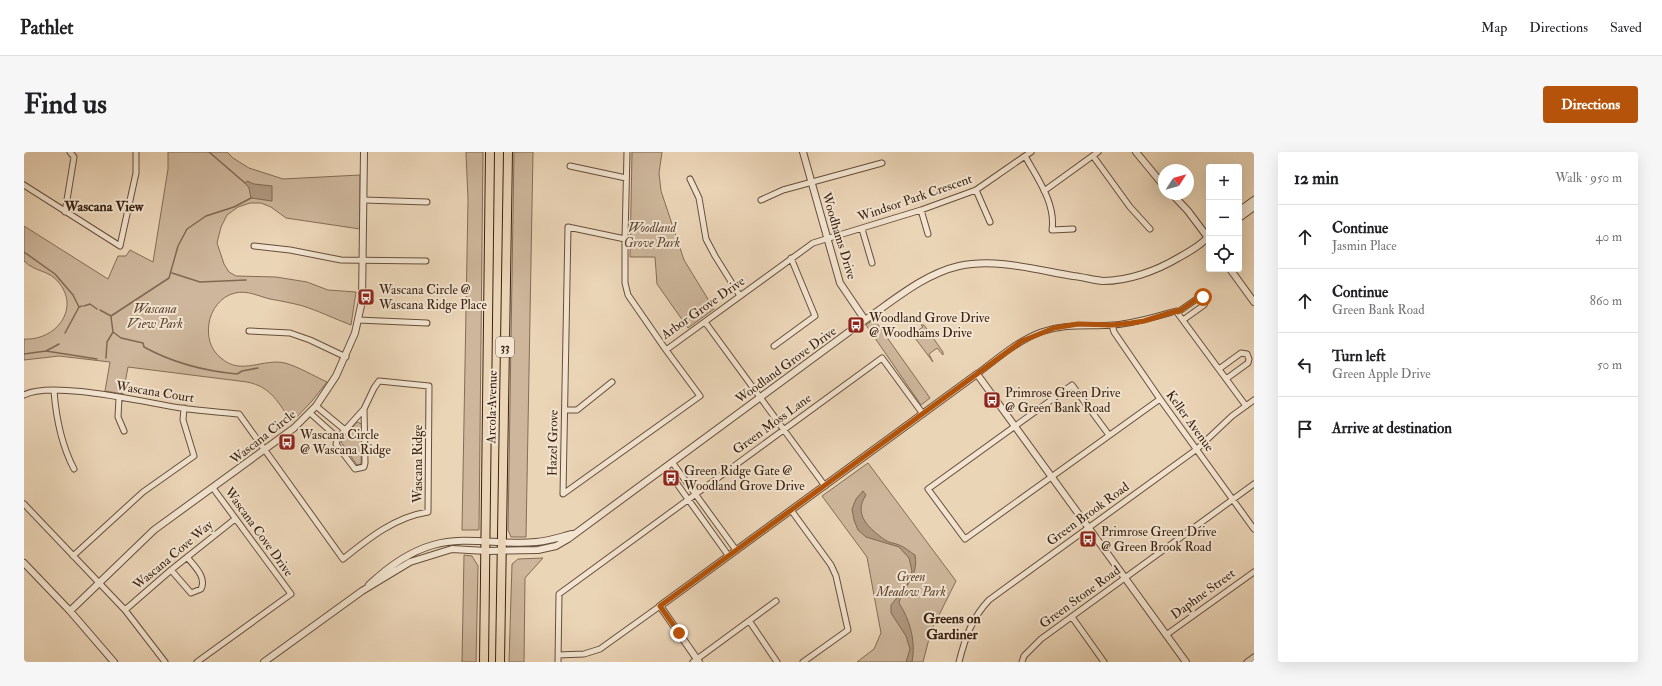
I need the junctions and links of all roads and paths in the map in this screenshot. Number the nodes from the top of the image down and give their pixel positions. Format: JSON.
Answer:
{"nodes":[{"id":1,"x":70,"y":152,"type":"edge"},
{"id":2,"x":136,"y":152,"type":"edge"},
{"id":3,"x":364,"y":152,"type":"edge"},
{"id":4,"x":490,"y":152,"type":"edge"},
{"id":5,"x":508,"y":152,"type":"edge"},
{"id":6,"x":627,"y":152,"type":"edge"},
{"id":7,"x":803,"y":152,"type":"edge"},
{"id":8,"x":1031,"y":152,"type":"edge"},
{"id":9,"x":1098,"y":152,"type":"edge"},
{"id":10,"x":1136,"y":152,"type":"edge"},
{"id":11,"x":1025,"y":156,"type":"junction"},
{"id":12,"x":1093,"y":156,"type":"junction"},
{"id":13,"x":882,"y":163,"type":"dead end"},
{"id":14,"x":570,"y":166,"type":"dead end"},
{"id":15,"x":626,"y":178,"type":"junction"},
{"id":16,"x":690,"y":179,"type":"dead end"},
{"id":17,"x":1158,"y":179,"type":"edge"},
{"id":18,"x":811,"y":182,"type":"junction"},
{"id":19,"x":24,"y":185,"type":"edge"},
{"id":20,"x":976,"y":190,"type":"junction"},
{"id":21,"x":1044,"y":191,"type":"junction"},
{"id":22,"x":364,"y":200,"type":"junction"},
{"id":23,"x":761,"y":200,"type":"dead end"},
{"id":24,"x":1178,"y":200,"type":"edge"},
{"id":25,"x":1254,"y":200,"type":"edge"},
{"id":26,"x":427,"y":202,"type":"dead end"},
{"id":27,"x":1254,"y":207,"type":"edge"},
{"id":28,"x":1242,"y":209,"type":"edge"},
{"id":29,"x":921,"y":210,"type":"junction"},
{"id":30,"x":65,"y":212,"type":"junction"},
{"id":31,"x":1242,"y":216,"type":"edge"},
{"id":32,"x":990,"y":222,"type":"dead end"},
{"id":33,"x":862,"y":229,"type":"junction"},
{"id":34,"x":1150,"y":229,"type":"dead end"},
{"id":35,"x":1073,"y":230,"type":"dead end"},
{"id":36,"x":928,"y":234,"type":"dead end"},
{"id":37,"x":1208,"y":236,"type":"edge"},
{"id":38,"x":827,"y":239,"type":"junction"},
{"id":39,"x":1206,"y":239,"type":"edge"},
{"id":40,"x":625,"y":240,"type":"junction"},
{"id":41,"x":254,"y":246,"type":"dead end"},
{"id":42,"x":792,"y":258,"type":"junction"},
{"id":43,"x":363,"y":260,"type":"junction"},
{"id":44,"x":426,"y":261,"type":"dead end"},
{"id":45,"x":872,"y":263,"type":"dead end"},
{"id":46,"x":1232,"y":272,"type":"edge"},
{"id":47,"x":740,"y":296,"type":"junction"},
{"id":48,"x":1254,"y":302,"type":"edge"},
{"id":49,"x":1178,"y":312,"type":"junction"},
{"id":50,"x":358,"y":320,"type":"junction"},
{"id":51,"x":865,"y":320,"type":"junction"},
{"id":52,"x":1183,"y":320,"type":"junction"},
{"id":53,"x":705,"y":322,"type":"junction"},
{"id":54,"x":427,"y":323,"type":"dead end"},
{"id":55,"x":1112,"y":325,"type":"junction"},
{"id":56,"x":249,"y":331,"type":"dead end"},
{"id":57,"x":774,"y":346,"type":"dead end"},
{"id":58,"x":666,"y":350,"type":"junction"},
{"id":59,"x":346,"y":357,"type":"junction"},
{"id":60,"x":1219,"y":369,"type":"junction"},
{"id":61,"x":977,"y":374,"type":"junction"},
{"id":62,"x":1226,"y":379,"type":"junction"},
{"id":63,"x":612,"y":382,"type":"dead end"},
{"id":64,"x":54,"y":391,"type":"junction"},
{"id":65,"x":24,"y":395,"type":"edge"},
{"id":66,"x":119,"y":398,"type":"junction"},
{"id":67,"x":761,"y":398,"type":"junction"},
{"id":68,"x":1160,"y":399,"type":"junction"},
{"id":69,"x":1254,"y":400,"type":"edge"},
{"id":70,"x":316,"y":406,"type":"junction"},
{"id":71,"x":1246,"y":406,"type":"junction"},
{"id":72,"x":184,"y":408,"type":"junction"},
{"id":73,"x":364,"y":409,"type":"junction"},
{"id":74,"x":565,"y":410,"type":"junction"},
{"id":75,"x":310,"y":413,"type":"junction"},
{"id":76,"x":923,"y":414,"type":"junction"},
{"id":77,"x":1015,"y":426,"type":"junction"},
{"id":78,"x":784,"y":429,"type":"junction"},
{"id":79,"x":345,"y":430,"type":"junction"},
{"id":80,"x":124,"y":431,"type":"dead end"},
{"id":81,"x":1109,"y":435,"type":"junction"},
{"id":82,"x":338,"y":438,"type":"junction"},
{"id":83,"x":1197,"y":449,"type":"junction"},
{"id":84,"x":265,"y":451,"type":"junction"},
{"id":85,"x":672,"y":462,"type":"junction"},
{"id":86,"x":665,"y":467,"type":"junction"},
{"id":87,"x":74,"y":469,"type":"dead end"},
{"id":88,"x":1051,"y":476,"type":"junction"},
{"id":89,"x":1254,"y":484,"type":"edge"},
{"id":90,"x":825,"y":486,"type":"junction"},
{"id":91,"x":213,"y":488,"type":"junction"},
{"id":92,"x":696,"y":494,"type":"junction"},
{"id":93,"x":1233,"y":499,"type":"junction"},
{"id":94,"x":687,"y":500,"type":"junction"},
{"id":95,"x":24,"y":504,"type":"edge"},
{"id":96,"x":791,"y":510,"type":"junction"},
{"id":97,"x":235,"y":519,"type":"junction"},
{"id":98,"x":1088,"y":528,"type":"junction"},
{"id":99,"x":1254,"y":529,"type":"edge"},
{"id":100,"x":502,"y":546,"type":"junction"},
{"id":101,"x":486,"y":547,"type":"junction"},
{"id":102,"x":736,"y":550,"type":"junction"},
{"id":103,"x":728,"y":555,"type":"junction"},
{"id":104,"x":73,"y":556,"type":"junction"},
{"id":105,"x":187,"y":557,"type":"junction"},
{"id":106,"x":24,"y":563,"type":"edge"},
{"id":107,"x":171,"y":570,"type":"junction"},
{"id":108,"x":1254,"y":572,"type":"edge"},
{"id":109,"x":1124,"y":578,"type":"junction"},
{"id":110,"x":99,"y":583,"type":"junction"},
{"id":111,"x":776,"y":601,"type":"dead end"},
{"id":112,"x":660,"y":606,"type":"junction"},
{"id":113,"x":125,"y":610,"type":"junction"},
{"id":114,"x":70,"y":611,"type":"junction"},
{"id":115,"x":1072,"y":617,"type":"junction"},
{"id":116,"x":750,"y":622,"type":"junction"},
{"id":117,"x":1166,"y":635,"type":"junction"},
{"id":118,"x":558,"y":655,"type":"junction"},
{"id":119,"x":1254,"y":657,"type":"edge"},
{"id":120,"x":697,"y":661,"type":"edge"},
{"id":121,"x":114,"y":662,"type":"edge"},
{"id":122,"x":165,"y":662,"type":"edge"},
{"id":123,"x":198,"y":662,"type":"edge"},
{"id":124,"x":264,"y":662,"type":"edge"},
{"id":125,"x":484,"y":662,"type":"edge"},
{"id":126,"x":500,"y":662,"type":"edge"},
{"id":127,"x":558,"y":662,"type":"edge"},
{"id":128,"x":777,"y":662,"type":"edge"},
{"id":129,"x":803,"y":662,"type":"edge"},
{"id":130,"x":959,"y":662,"type":"edge"},
{"id":131,"x":1022,"y":662,"type":"edge"},
{"id":132,"x":1104,"y":662,"type":"edge"},
{"id":133,"x":1186,"y":662,"type":"edge"},
{"id":134,"x":1247,"y":662,"type":"edge"}],
"edges":[{"from":1,"to":30,"type":"street"},
{"from":2,"to":30,"type":"street"},
{"from":3,"to":22,"type":"street","name":"Wascana Circle"},
{"from":4,"to":101,"type":"main road","name":"Arcola Avenue","number":"33"},
{"from":5,"to":100,"type":"main road","name":"Arcola Avenue","number":"33"},
{"from":6,"to":15,"type":"street","name":"Arbor Grove Drive"},
{"from":7,"to":18,"type":"street","name":"Woodhams Drive"},
{"from":8,"to":11,"type":"street","name":"Windsor Park Crescent"},
{"from":9,"to":12,"type":"street"},
{"from":10,"to":17,"type":"street"},
{"from":11,"to":20,"type":"street","name":"Windsor Park Crescent"},
{"from":11,"to":21,"type":"street"},
{"from":12,"to":21,"type":"street"},
{"from":12,"to":34,"type":"street"},
{"from":13,"to":18,"type":"street"},
{"from":14,"to":15,"type":"street"},
{"from":15,"to":40,"type":"street","name":"Arbor Grove Drive"},
{"from":16,"to":47,"type":"street"},
{"from":18,"to":23,"type":"street"},
{"from":18,"to":38,"type":"street","name":"Woodhams Drive"},
{"from":19,"to":30,"type":"street"},
{"from":20,"to":29,"type":"street","name":"Windsor Park Crescent"},
{"from":20,"to":32,"type":"street"},
{"from":21,"to":35,"type":"street"},
{"from":22,"to":26,"type":"street"},
{"from":22,"to":43,"type":"street","name":"Wascana Circle"},
{"from":24,"to":37,"type":"street"},
{"from":25,"to":28,"type":"street"},
{"from":27,"to":31,"type":"street"},
{"from":29,"to":33,"type":"street","name":"Windsor Park Crescent"},
{"from":29,"to":36,"type":"street"},
{"from":33,"to":38,"type":"street","name":"Windsor Park Crescent"},
{"from":33,"to":45,"type":"street"},
{"from":38,"to":42,"type":"street","name":"Arbor Grove Drive"},
{"from":38,"to":51,"type":"street","name":"Woodhams Drive"},
{"from":39,"to":51,"type":"street","name":"Woodland Grove Drive"},
{"from":40,"to":58,"type":"street","name":"Arbor Grove Drive"},
{"from":40,"to":74,"type":"street","name":"Hazel Grove"},
{"from":41,"to":43,"type":"street"},
{"from":42,"to":47,"type":"street","name":"Arbor Grove Drive"},
{"from":42,"to":57,"type":"street"},
{"from":43,"to":44,"type":"street"},
{"from":43,"to":50,"type":"street","name":"Wascana Circle"},
{"from":46,"to":48,"type":"street"},
{"from":47,"to":53,"type":"street","name":"Arbor Grove Drive"},
{"from":49,"to":52,"type":"street"},
{"from":49,"to":52,"type":"street"},
{"from":49,"to":55,"type":"street"},
{"from":50,"to":54,"type":"street"},
{"from":50,"to":59,"type":"street","name":"Wascana Circle"},
{"from":51,"to":67,"type":"street","name":"Woodland Grove Drive"},
{"from":52,"to":60,"type":"street"},
{"from":53,"to":58,"type":"street","name":"Arbor Grove Drive"},
{"from":53,"to":67,"type":"street"},
{"from":55,"to":61,"type":"street"},
{"from":55,"to":68,"type":"street","name":"Keller Avenue"},
{"from":56,"to":59,"type":"street"},
{"from":58,"to":74,"type":"street","name":"Hazel Grove"},
{"from":59,"to":70,"type":"street","name":"Wascana Circle"},
{"from":60,"to":62,"type":"street"},
{"from":60,"to":62,"type":"street"},
{"from":61,"to":76,"type":"street"},
{"from":61,"to":77,"type":"street"},
{"from":62,"to":71,"type":"street"},
{"from":63,"to":74,"type":"street"},
{"from":64,"to":65,"type":"street","name":"Wascana Court"},
{"from":64,"to":66,"type":"street","name":"Wascana Court"},
{"from":64,"to":87,"type":"street"},
{"from":66,"to":72,"type":"street","name":"Wascana Court"},
{"from":66,"to":80,"type":"street"},
{"from":67,"to":78,"type":"street"},
{"from":67,"to":85,"type":"street","name":"Woodland Grove Drive"},
{"from":68,"to":81,"type":"street"},
{"from":68,"to":83,"type":"street","name":"Keller Avenue"},
{"from":69,"to":71,"type":"street","name":"Green Brook Road"},
{"from":70,"to":75,"type":"street","name":"Wascana Circle"},
{"from":70,"to":79,"type":"street"},
{"from":71,"to":83,"type":"street","name":"Green Brook Road"},
{"from":72,"to":84,"type":"street","name":"Wascana Court"},
{"from":72,"to":104,"type":"street"},
{"from":73,"to":79,"type":"street","name":"Wascana Ridge"},
{"from":73,"to":82,"type":"street","name":"Wascana Ridge"},
{"from":73,"to":84,"type":"street","name":"Wascana Ridge"},
{"from":75,"to":82,"type":"street","name":"Wascana Ridge"},
{"from":75,"to":84,"type":"street","name":"Wascana Circle"},
{"from":76,"to":78,"type":"street","name":"Green Moss Lane"},
{"from":76,"to":90,"type":"street"},
{"from":77,"to":81,"type":"street"},
{"from":77,"to":88,"type":"street"},
{"from":77,"to":88,"type":"street"},
{"from":78,"to":90,"type":"street"},
{"from":78,"to":92,"type":"street","name":"Green Moss Lane"},
{"from":79,"to":82,"type":"street","name":"Wascana Ridge"},
{"from":81,"to":88,"type":"street"},
{"from":83,"to":93,"type":"street","name":"Keller Avenue"},
{"from":83,"to":98,"type":"street","name":"Green Brook Road"},
{"from":84,"to":91,"type":"street","name":"Wascana Circle"},
{"from":85,"to":86,"type":"street","name":"Woodland Grove Drive"},
{"from":85,"to":92,"type":"street"},
{"from":86,"to":94,"type":"street"},
{"from":86,"to":100,"type":"street","name":"Woodland Grove Drive"},
{"from":88,"to":98,"type":"street"},
{"from":89,"to":93,"type":"street","name":"Green Stone Road"},
{"from":90,"to":96,"type":"street"},
{"from":91,"to":97,"type":"street","name":"Wascana Cove Drive"},
{"from":91,"to":110,"type":"street","name":"Wascana Circle"},
{"from":92,"to":94,"type":"street","name":"Green Moss Lane"},
{"from":92,"to":102,"type":"street"},
{"from":93,"to":99,"type":"street","name":"Keller Avenue"},
{"from":93,"to":109,"type":"street","name":"Green Stone Road"},
{"from":94,"to":103,"type":"street"},
{"from":94,"to":118,"type":"street","name":"Green Moss Lane"},
{"from":95,"to":104,"type":"street"},
{"from":96,"to":102,"type":"street"},
{"from":96,"to":129,"type":"street"},
{"from":97,"to":105,"type":"street","name":"Wascana Cove Way"},
{"from":97,"to":123,"type":"street","name":"Wascana Cove Drive"},
{"from":98,"to":109,"type":"street"},
{"from":98,"to":130,"type":"street","name":"Green Brook Road"},
{"from":100,"to":101,"type":"street","name":"Woodland Grove Drive"},
{"from":100,"to":126,"type":"main road","name":"Arcola Avenue","number":"33"},
{"from":101,"to":124,"type":"street","name":"Woodland Grove Drive"},
{"from":101,"to":125,"type":"main road","name":"Arcola Avenue","number":"33"},
{"from":102,"to":103,"type":"street"},
{"from":103,"to":112,"type":"street"},
{"from":104,"to":110,"type":"street"},
{"from":105,"to":107,"type":"street","name":"Wascana Cove Way"},
{"from":105,"to":107,"type":"street"},
{"from":106,"to":114,"type":"street"},
{"from":107,"to":113,"type":"street","name":"Wascana Cove Way"},
{"from":108,"to":117,"type":"street","name":"Daphne Street"},
{"from":109,"to":115,"type":"street","name":"Green Stone Road"},
{"from":109,"to":117,"type":"street"},
{"from":110,"to":113,"type":"street"},
{"from":110,"to":114,"type":"street","name":"Wascana Circle"},
{"from":111,"to":116,"type":"street"},
{"from":112,"to":118,"type":"street"},
{"from":112,"to":120,"type":"street"},
{"from":113,"to":122,"type":"street"},
{"from":114,"to":121,"type":"street"},
{"from":115,"to":131,"type":"street","name":"Green Stone Road"},
{"from":115,"to":132,"type":"street"},
{"from":116,"to":120,"type":"street"},
{"from":116,"to":128,"type":"street"},
{"from":117,"to":133,"type":"street"},
{"from":118,"to":127,"type":"street","name":"Green Moss Lane"},
{"from":119,"to":134,"type":"street"}]}
